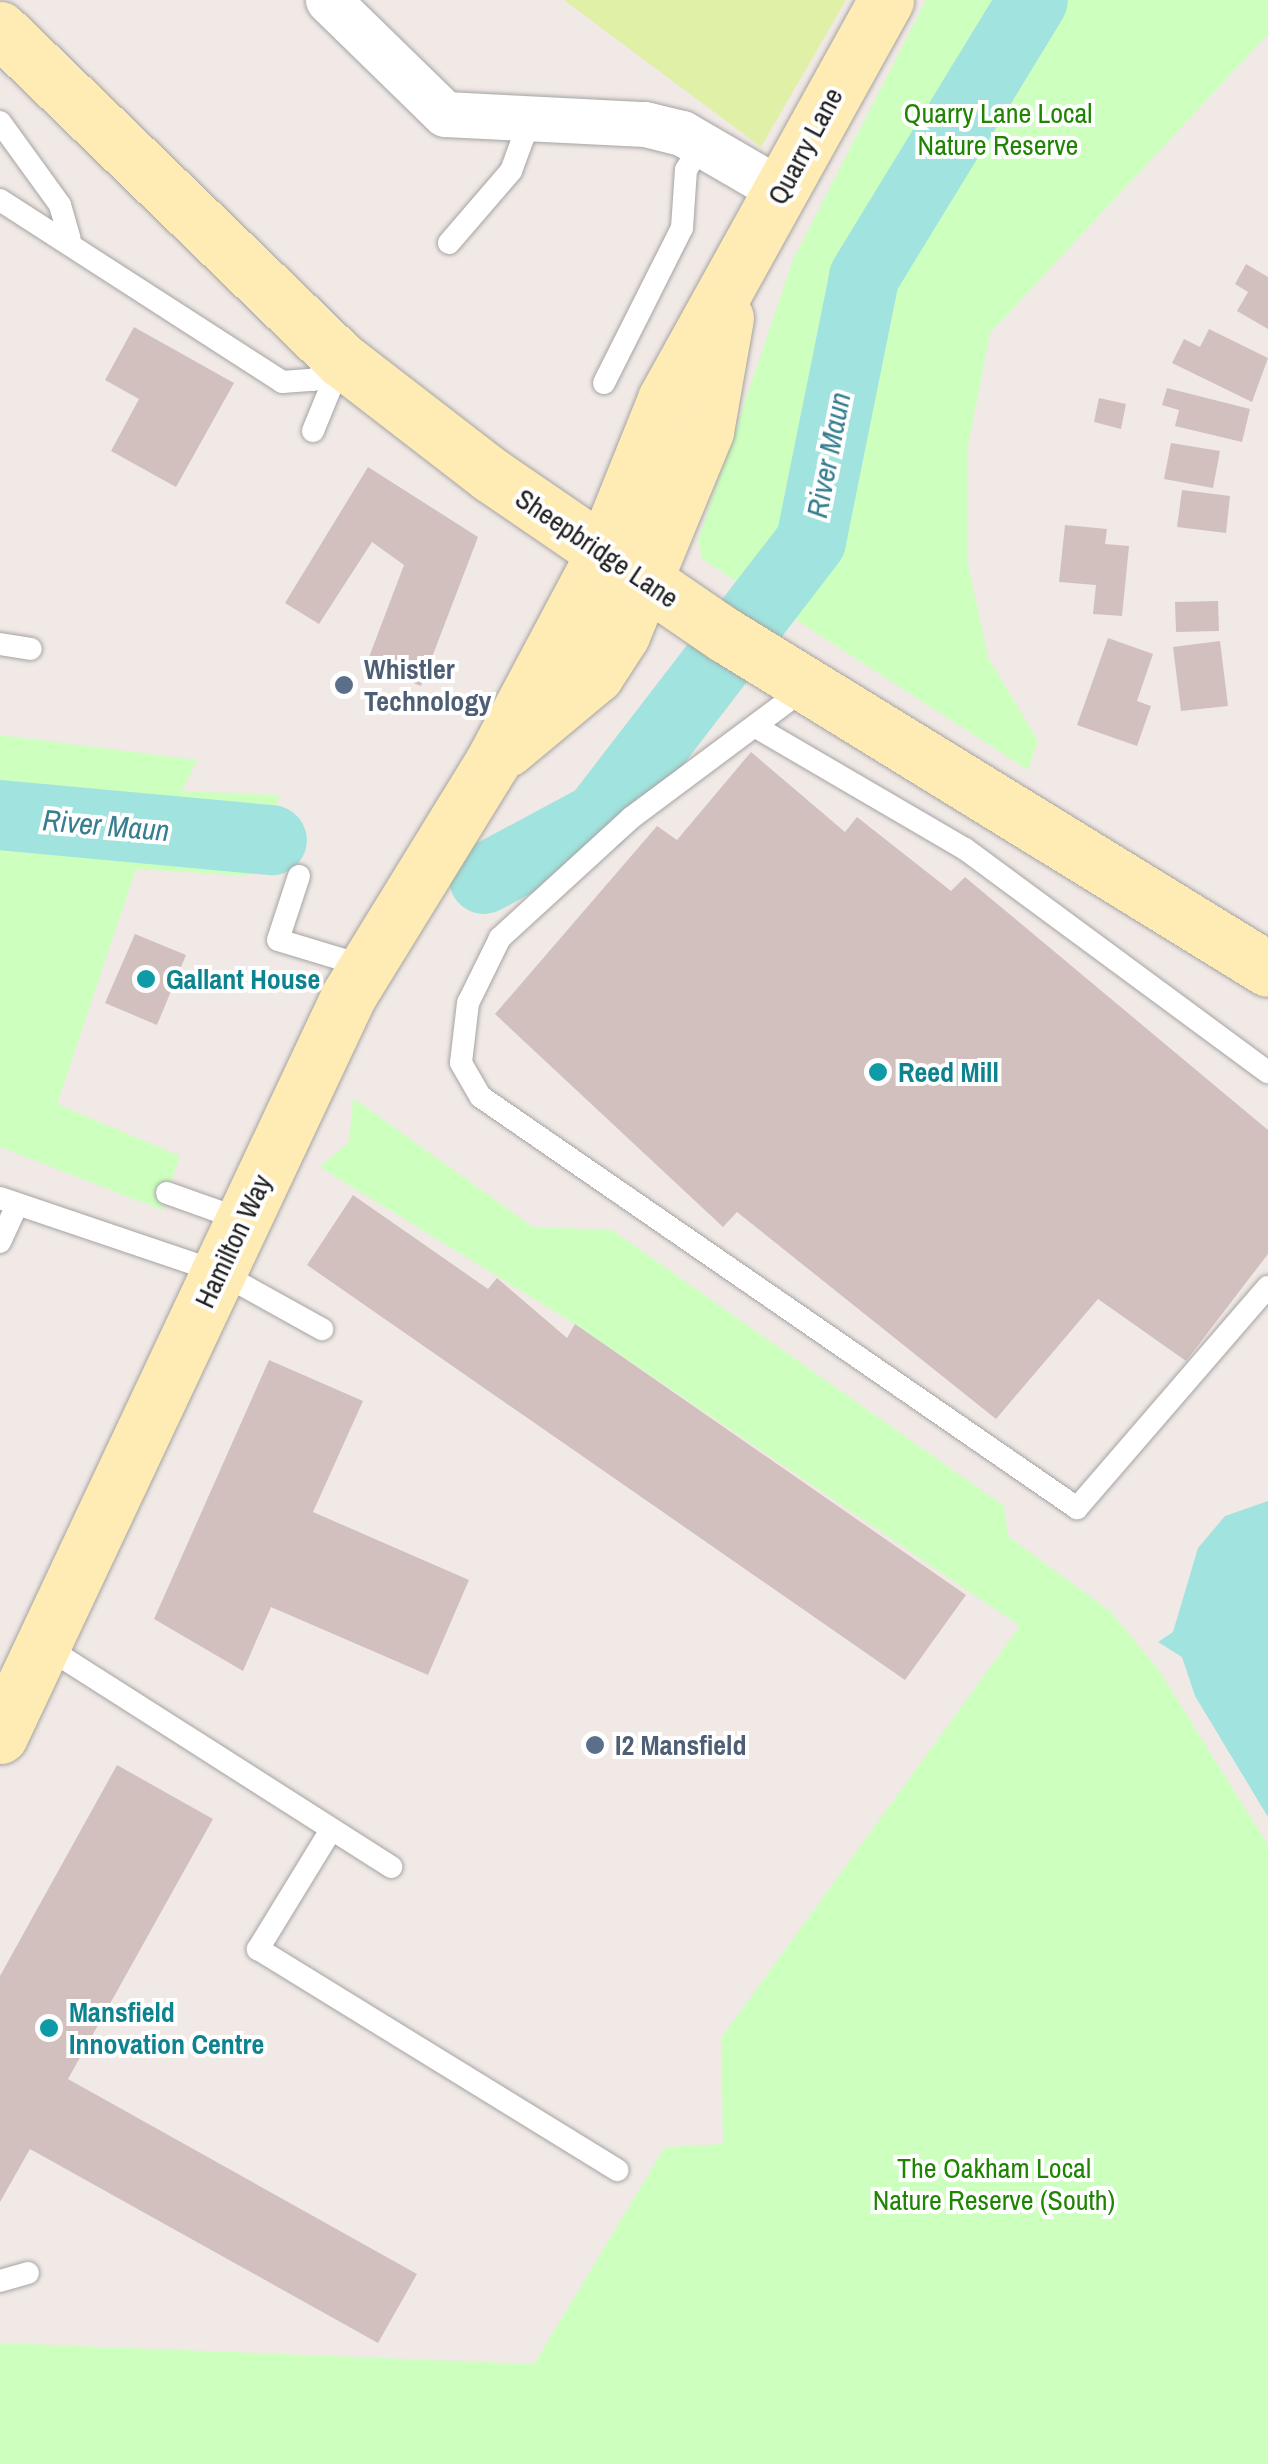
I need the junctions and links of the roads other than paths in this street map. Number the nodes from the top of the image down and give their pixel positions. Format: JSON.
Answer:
{"nodes":[{"id":1,"x":328,"y":0,"type":"edge"},
{"id":2,"x":886,"y":0,"type":"edge"},
{"id":3,"x":0,"y":29,"type":"edge"},
{"id":4,"x":0,"y":122,"type":"edge"},
{"id":5,"x":529,"y":122,"type":"junction"},
{"id":6,"x":702,"y":145,"type":"junction"},
{"id":7,"x":780,"y":190,"type":"junction"},
{"id":8,"x":0,"y":200,"type":"edge"},
{"id":9,"x":70,"y":238,"type":"junction"},
{"id":10,"x":448,"y":243,"type":"dead end"},
{"id":11,"x":342,"y":360,"type":"junction"},
{"id":12,"x":604,"y":382,"type":"dead end"},
{"id":13,"x":312,"y":432,"type":"dead end"},
{"id":14,"x":624,"y":570,"type":"junction"},
{"id":15,"x":0,"y":644,"type":"edge"},
{"id":16,"x":31,"y":649,"type":"dead end"},
{"id":17,"x":786,"y":672,"type":"junction"},
{"id":18,"x":756,"y":727,"type":"junction"},
{"id":19,"x":298,"y":876,"type":"dead end"},
{"id":20,"x":364,"y":966,"type":"junction"},
{"id":21,"x":1268,"y":969,"type":"edge"},
{"id":22,"x":1268,"y":1072,"type":"edge"},
{"id":23,"x":168,"y":1192,"type":"dead end"},
{"id":24,"x":8,"y":1201,"type":"edge"},
{"id":25,"x":242,"y":1220,"type":"junction"},
{"id":26,"x":0,"y":1242,"type":"edge"},
{"id":27,"x":218,"y":1272,"type":"junction"},
{"id":28,"x":1268,"y":1288,"type":"edge"},
{"id":29,"x":322,"y":1329,"type":"dead end"},
{"id":30,"x":42,"y":1645,"type":"junction"},
{"id":31,"x":0,"y":1736,"type":"edge"},
{"id":32,"x":331,"y":1830,"type":"junction"},
{"id":33,"x":391,"y":1866,"type":"dead end"},
{"id":34,"x":617,"y":2170,"type":"dead end"},
{"id":35,"x":28,"y":2272,"type":"dead end"},
{"id":36,"x":0,"y":2281,"type":"edge"}],
"edges":[{"from":1,"to":5,"type":"street"},
{"from":2,"to":7,"type":"street","name":"Quarry Lane"},
{"from":3,"to":11,"type":"street","name":"Sheepbridge Lane"},
{"from":4,"to":9,"type":"lane"},
{"from":5,"to":6,"type":"street"},
{"from":5,"to":10,"type":"lane"},
{"from":6,"to":7,"type":"street"},
{"from":6,"to":12,"type":"lane"},
{"from":7,"to":14,"type":"street","name":"Quarry Lane"},
{"from":8,"to":9,"type":"lane"},
{"from":9,"to":11,"type":"lane"},
{"from":11,"to":13,"type":"lane"},
{"from":11,"to":14,"type":"street","name":"Sheepbridge Lane"},
{"from":14,"to":17,"type":"street","name":"Sheepbridge Lane"},
{"from":14,"to":20,"type":"street","name":"Hamilton Way"},
{"from":15,"to":16,"type":"lane"},
{"from":17,"to":18,"type":"lane"},
{"from":17,"to":21,"type":"street","name":"Sheepbridge Lane"},
{"from":18,"to":22,"type":"lane"},
{"from":18,"to":28,"type":"lane"},
{"from":19,"to":20,"type":"lane"},
{"from":20,"to":25,"type":"street","name":"Hamilton Way"},
{"from":23,"to":25,"type":"lane"},
{"from":24,"to":26,"type":"lane"},
{"from":24,"to":27,"type":"lane"},
{"from":25,"to":27,"type":"street","name":"Hamilton Way"},
{"from":27,"to":29,"type":"lane"},
{"from":27,"to":30,"type":"street","name":"Hamilton Way"},
{"from":30,"to":31,"type":"street","name":"Hamilton Way"},
{"from":30,"to":32,"type":"lane"},
{"from":32,"to":33,"type":"lane"},
{"from":32,"to":34,"type":"lane"},
{"from":35,"to":36,"type":"lane"}]}
